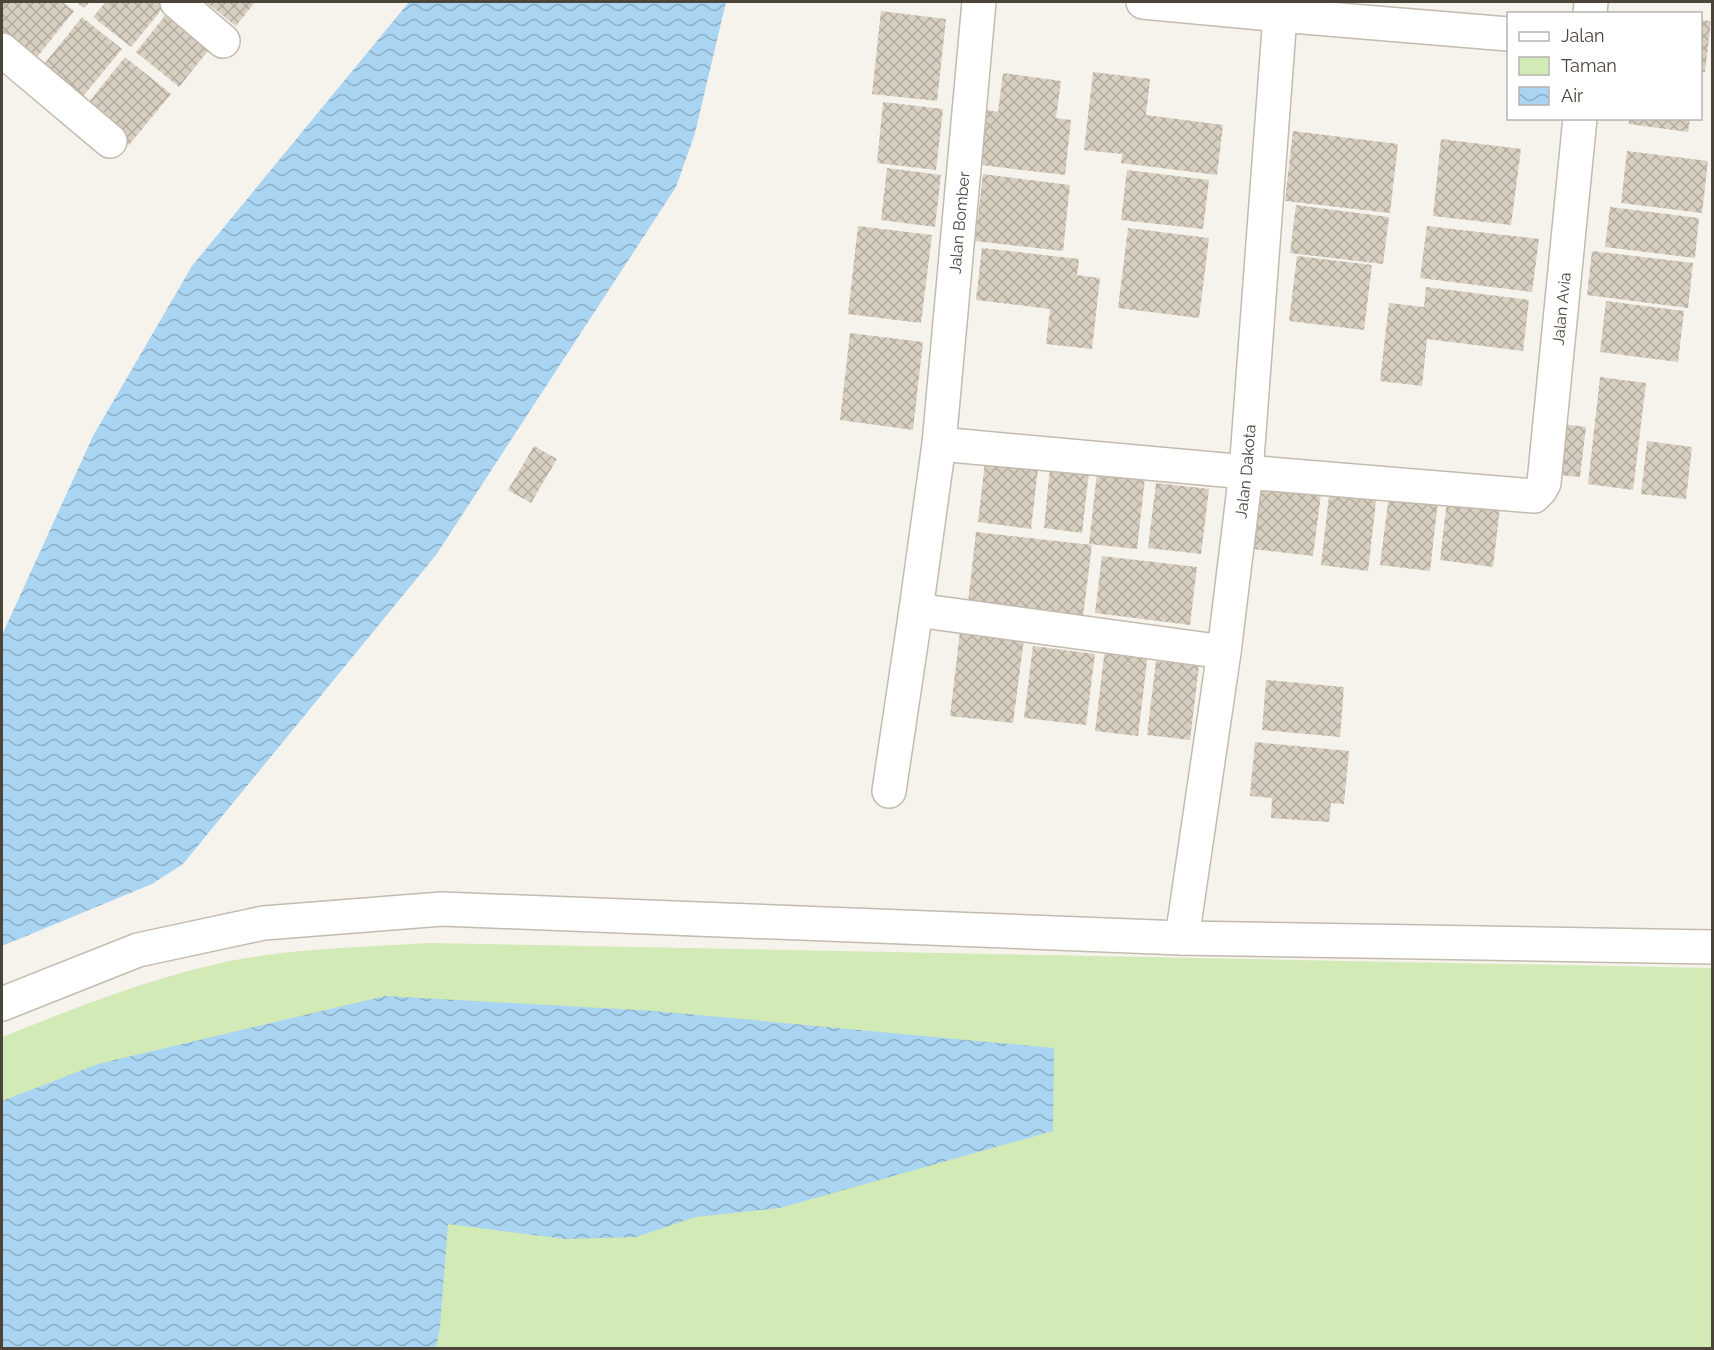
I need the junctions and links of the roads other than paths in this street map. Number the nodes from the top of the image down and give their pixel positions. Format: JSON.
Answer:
{"nodes":[{"id":1,"x":177,"y":2,"type":"edge"},
{"id":2,"x":979,"y":2,"type":"edge"},
{"id":3,"x":1143,"y":2,"type":"edge"},
{"id":4,"x":1280,"y":8,"type":"edge"},
{"id":5,"x":1507,"y":34,"type":"edge"},
{"id":6,"x":223,"y":41,"type":"dead end"},
{"id":7,"x":2,"y":50,"type":"edge"},
{"id":8,"x":1580,"y":120,"type":"edge"},
{"id":9,"x":110,"y":141,"type":"dead end"},
{"id":10,"x":939,"y":444,"type":"junction"},
{"id":11,"x":1246,"y":472,"type":"junction"},
{"id":12,"x":916,"y":610,"type":"junction"},
{"id":13,"x":1224,"y":652,"type":"junction"},
{"id":14,"x":889,"y":791,"type":"dead end"},
{"id":15,"x":1182,"y":938,"type":"junction"},
{"id":16,"x":1713,"y":947,"type":"edge"},
{"id":17,"x":2,"y":1004,"type":"edge"}],
"edges":[{"from":1,"to":6,"type":"lane"},
{"from":2,"to":10,"type":"lane","name":"Jalan Bomber"},
{"from":3,"to":4,"type":"lane"},
{"from":4,"to":5,"type":"lane"},
{"from":4,"to":11,"type":"lane","name":"Jalan Dakota"},
{"from":7,"to":9,"type":"lane"},
{"from":8,"to":11,"type":"lane","name":"Jalan Avia"},
{"from":10,"to":11,"type":"lane"},
{"from":10,"to":12,"type":"lane","name":"Jalan Bomber"},
{"from":11,"to":13,"type":"lane","name":"Jalan Dakota"},
{"from":12,"to":13,"type":"lane"},
{"from":12,"to":14,"type":"lane","name":"Jalan Bomber"},
{"from":13,"to":15,"type":"lane","name":"Jalan Dakota"},
{"from":15,"to":16,"type":"lane"},
{"from":15,"to":17,"type":"lane"}]}
